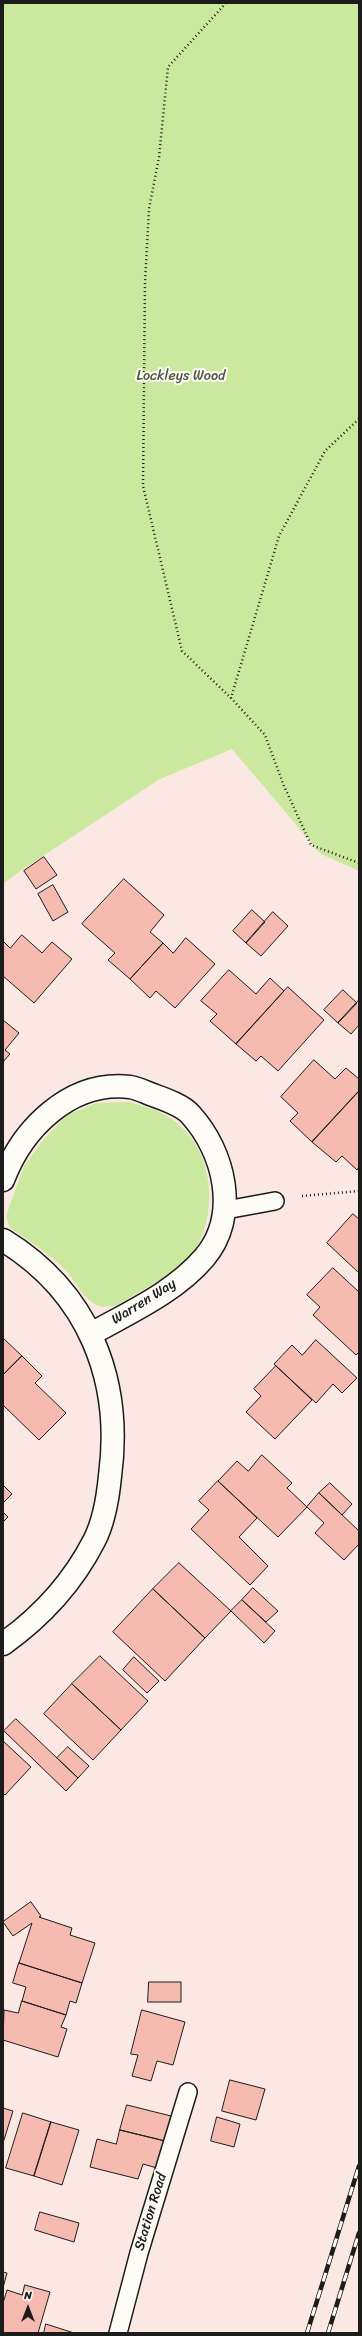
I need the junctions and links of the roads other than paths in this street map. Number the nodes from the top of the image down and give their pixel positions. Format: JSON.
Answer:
{"nodes":[{"id":1,"x":3,"y":1180,"type":"edge"},
{"id":2,"x":274,"y":1201,"type":"road end"},
{"id":3,"x":226,"y":1210,"type":"junction"},
{"id":4,"x":3,"y":1240,"type":"edge"},
{"id":5,"x":91,"y":1334,"type":"junction"},
{"id":6,"x":3,"y":1644,"type":"edge"},
{"id":7,"x":188,"y":2092,"type":"dead end"},
{"id":8,"x":118,"y":2333,"type":"edge"}],
"edges":[{"from":1,"to":3,"type":"street","name":"Warren Way"},
{"from":2,"to":3,"type":"lane"},
{"from":3,"to":5,"type":"street","name":"Warren Way"},
{"from":4,"to":5,"type":"street"},
{"from":5,"to":6,"type":"street"},
{"from":7,"to":8,"type":"lane","name":"Station Road"}]}
